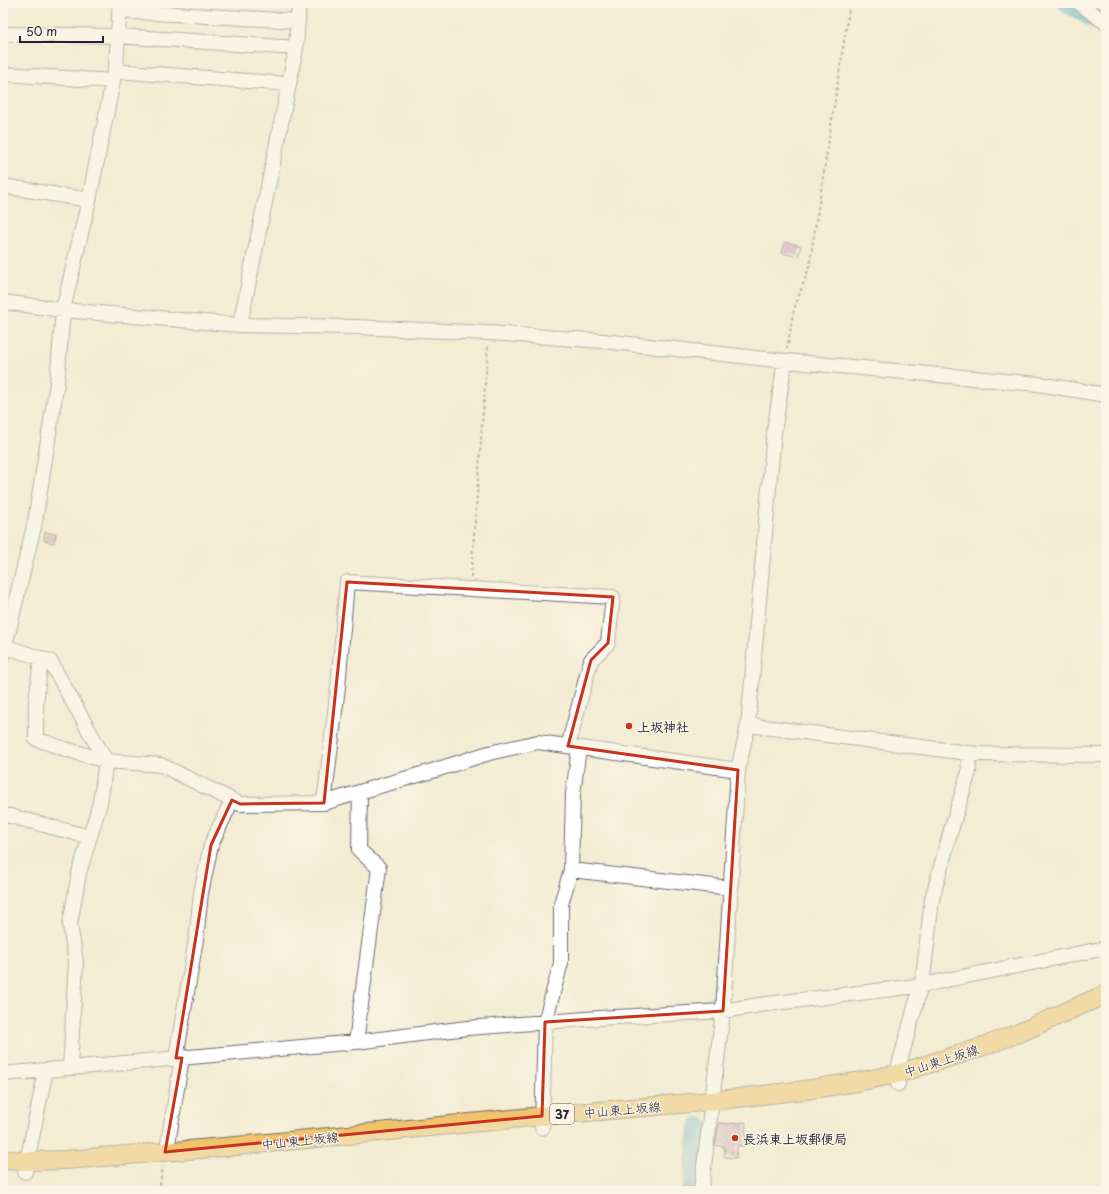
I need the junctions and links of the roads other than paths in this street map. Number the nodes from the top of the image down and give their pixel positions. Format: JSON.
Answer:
{"nodes":[{"id":1,"x":299,"y":3,"type":"edge"},
{"id":2,"x":1079,"y":3,"type":"edge"},
{"id":3,"x":119,"y":7,"type":"edge"},
{"id":4,"x":298,"y":21,"type":"junction"},
{"id":5,"x":1106,"y":23,"type":"edge"},
{"id":6,"x":3,"y":34,"type":"edge"},
{"id":7,"x":118,"y":36,"type":"junction"},
{"id":8,"x":296,"y":48,"type":"junction"},
{"id":9,"x":3,"y":74,"type":"edge"},
{"id":10,"x":114,"y":76,"type":"junction"},
{"id":11,"x":289,"y":84,"type":"junction"},
{"id":12,"x":3,"y":186,"type":"edge"},
{"id":13,"x":89,"y":200,"type":"junction"},
{"id":14,"x":3,"y":302,"type":"edge"},
{"id":15,"x":63,"y":310,"type":"junction"},
{"id":16,"x":240,"y":325,"type":"junction"},
{"id":17,"x":785,"y":361,"type":"junction"},
{"id":18,"x":1106,"y":395,"type":"edge"},
{"id":19,"x":4,"y":649,"type":"edge"},
{"id":20,"x":41,"y":658,"type":"junction"},
{"id":21,"x":748,"y":725,"type":"junction"},
{"id":22,"x":574,"y":747,"type":"junction"},
{"id":23,"x":968,"y":753,"type":"junction"},
{"id":24,"x":1106,"y":755,"type":"edge"},
{"id":25,"x":106,"y":761,"type":"junction"},
{"id":26,"x":738,"y":770,"type":"junction"},
{"id":27,"x":360,"y":792,"type":"junction"},
{"id":28,"x":232,"y":800,"type":"junction"},
{"id":29,"x":324,"y":803,"type":"junction"},
{"id":30,"x":3,"y":816,"type":"edge"},
{"id":31,"x":90,"y":836,"type":"junction"},
{"id":32,"x":570,"y":870,"type":"junction"},
{"id":33,"x":731,"y":888,"type":"junction"},
{"id":34,"x":1106,"y":948,"type":"edge"},
{"id":35,"x":921,"y":986,"type":"junction"},
{"id":36,"x":1105,"y":1008,"type":"edge"},
{"id":37,"x":723,"y":1011,"type":"junction"},
{"id":38,"x":545,"y":1022,"type":"junction"},
{"id":39,"x":356,"y":1042,"type":"junction"},
{"id":40,"x":179,"y":1058,"type":"junction"},
{"id":41,"x":70,"y":1068,"type":"junction"},
{"id":42,"x":46,"y":1070,"type":"junction"},
{"id":43,"x":3,"y":1074,"type":"edge"},
{"id":44,"x":898,"y":1079,"type":"junction"},
{"id":45,"x":711,"y":1107,"type":"junction"},
{"id":46,"x":542,"y":1122,"type":"junction"},
{"id":47,"x":164,"y":1158,"type":"junction"},
{"id":48,"x":3,"y":1160,"type":"edge"},
{"id":49,"x":26,"y":1166,"type":"junction"},
{"id":50,"x":3,"y":1171,"type":"edge"},
{"id":51,"x":701,"y":1191,"type":"edge"}],
"edges":[{"from":1,"to":4,"type":"street"},
{"from":2,"to":5,"type":"street"},
{"from":3,"to":4,"type":"street"},
{"from":3,"to":7,"type":"street"},
{"from":4,"to":8,"type":"street"},
{"from":6,"to":7,"type":"street"},
{"from":7,"to":8,"type":"street"},
{"from":7,"to":10,"type":"street"},
{"from":8,"to":11,"type":"street"},
{"from":9,"to":10,"type":"street"},
{"from":10,"to":11,"type":"street"},
{"from":10,"to":13,"type":"street"},
{"from":11,"to":16,"type":"street"},
{"from":12,"to":13,"type":"street"},
{"from":13,"to":15,"type":"street"},
{"from":14,"to":15,"type":"street"},
{"from":15,"to":16,"type":"street"},
{"from":15,"to":19,"type":"street"},
{"from":16,"to":17,"type":"street"},
{"from":17,"to":18,"type":"street"},
{"from":17,"to":21,"type":"street"},
{"from":19,"to":20,"type":"street"},
{"from":20,"to":25,"type":"street"},
{"from":20,"to":25,"type":"street"},
{"from":21,"to":23,"type":"street"},
{"from":21,"to":26,"type":"street"},
{"from":22,"to":26,"type":"street"},
{"from":22,"to":27,"type":"street"},
{"from":22,"to":29,"type":"street"},
{"from":22,"to":32,"type":"street"},
{"from":23,"to":24,"type":"street"},
{"from":23,"to":35,"type":"street"},
{"from":25,"to":28,"type":"street"},
{"from":25,"to":31,"type":"street"},
{"from":26,"to":33,"type":"street"},
{"from":27,"to":29,"type":"street"},
{"from":27,"to":39,"type":"street"},
{"from":28,"to":29,"type":"street"},
{"from":28,"to":40,"type":"street"},
{"from":30,"to":31,"type":"street"},
{"from":31,"to":41,"type":"street"},
{"from":32,"to":33,"type":"street"},
{"from":32,"to":38,"type":"street"},
{"from":33,"to":37,"type":"street"},
{"from":34,"to":35,"type":"street"},
{"from":35,"to":37,"type":"street"},
{"from":35,"to":44,"type":"street"},
{"from":36,"to":44,"type":"main road","name":"中山東上坂線","number":"37"},
{"from":37,"to":38,"type":"street"},
{"from":37,"to":45,"type":"street"},
{"from":38,"to":39,"type":"street"},
{"from":38,"to":46,"type":"street"},
{"from":39,"to":40,"type":"street"},
{"from":40,"to":41,"type":"street"},
{"from":40,"to":47,"type":"street"},
{"from":41,"to":42,"type":"street"},
{"from":42,"to":43,"type":"street"},
{"from":42,"to":49,"type":"street"},
{"from":44,"to":45,"type":"main road","name":"中山東上坂線","number":"37"},
{"from":45,"to":46,"type":"main road","name":"中山東上坂線","number":"37"},
{"from":45,"to":51,"type":"street"},
{"from":46,"to":47,"type":"main road","name":"中山東上坂線","number":"37"},
{"from":47,"to":49,"type":"main road","name":"中山東上坂線","number":"37"},
{"from":48,"to":49,"type":"main road","name":"中山東上坂線","number":"37"},
{"from":49,"to":50,"type":"main road","name":"中山東上坂線","number":"37"}]}
